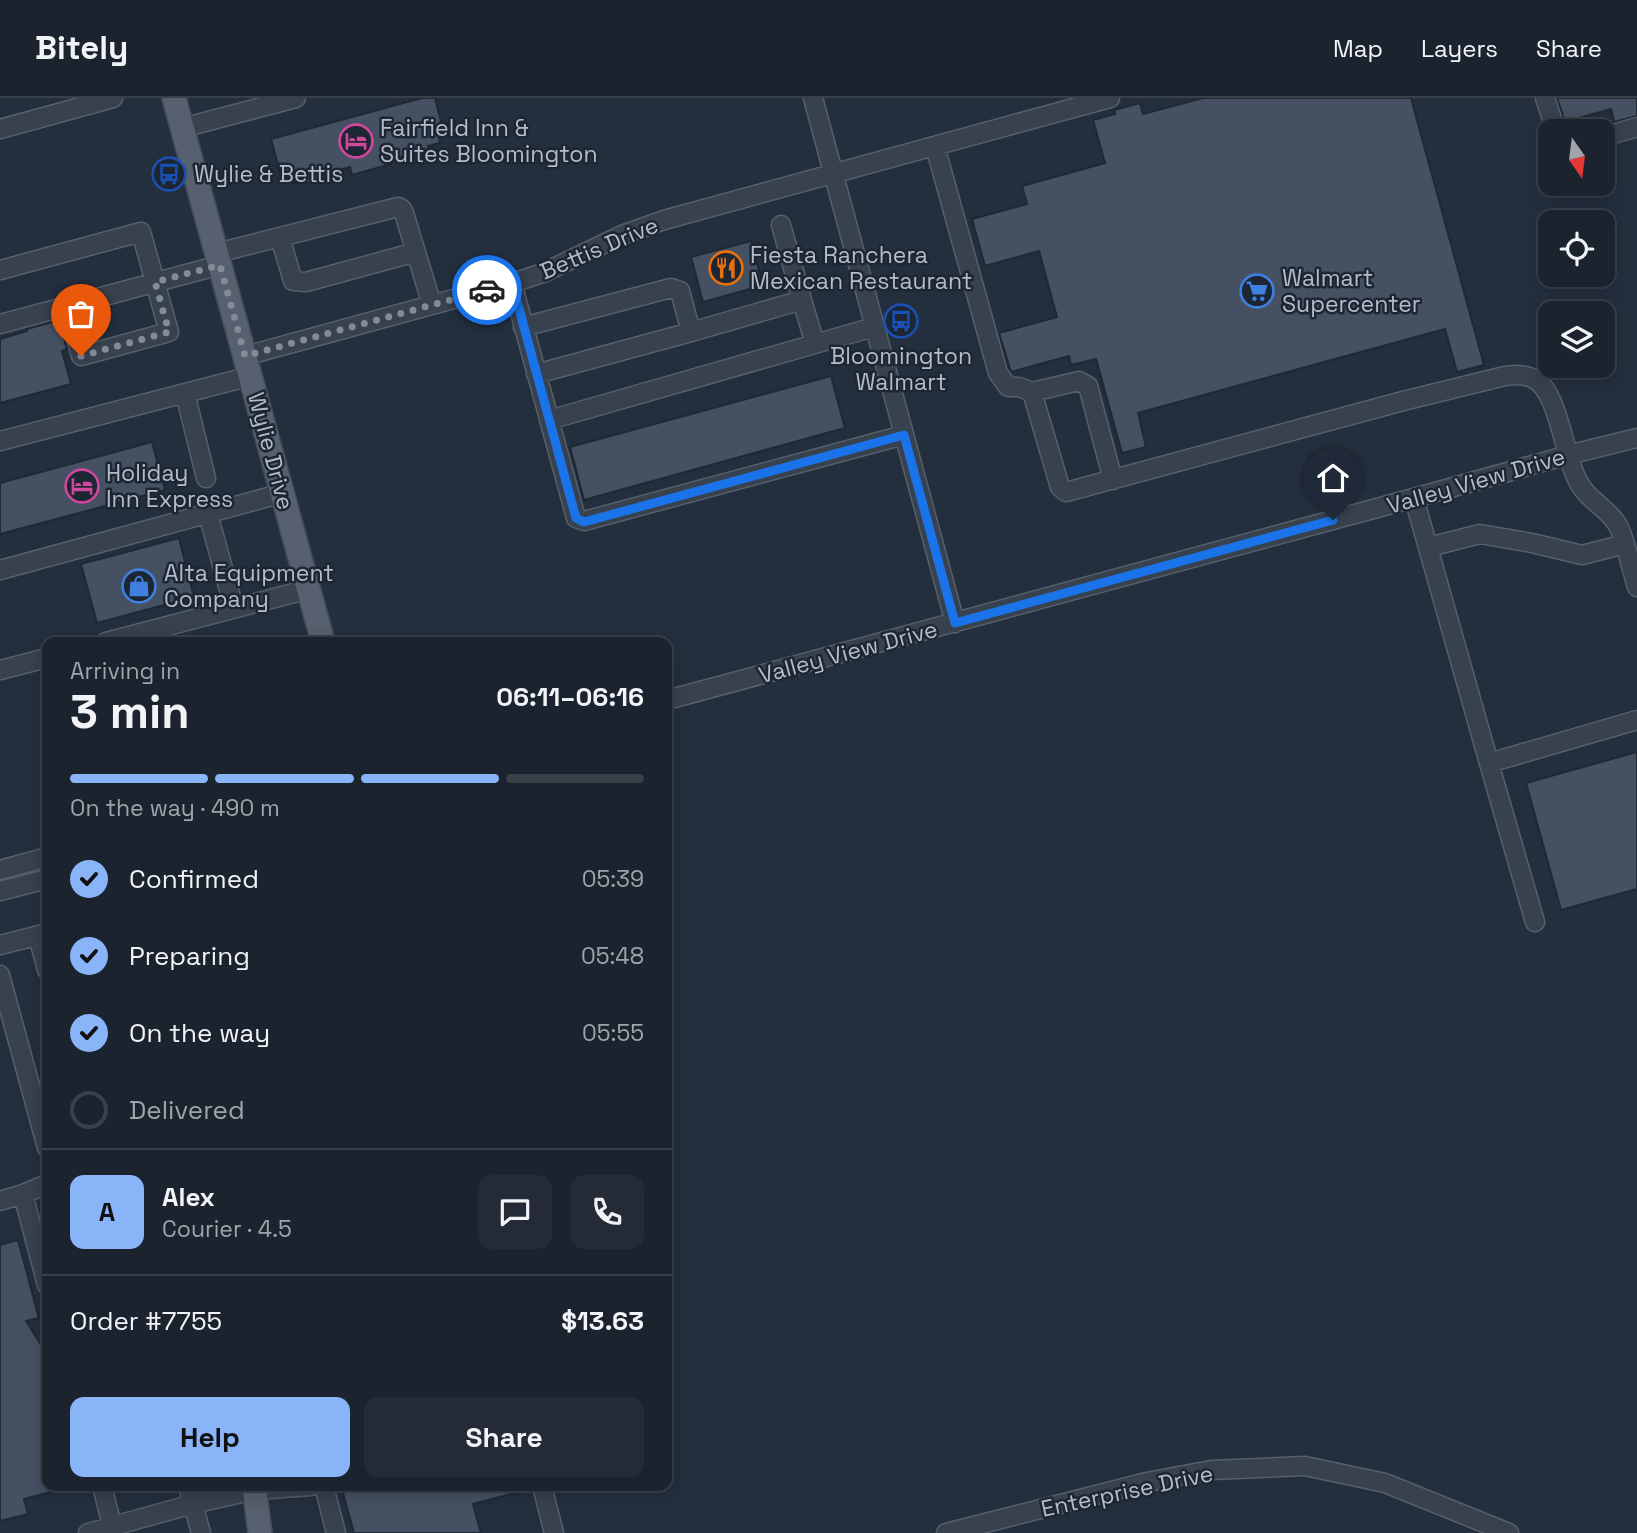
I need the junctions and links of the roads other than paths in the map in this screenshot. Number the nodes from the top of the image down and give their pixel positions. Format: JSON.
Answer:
{"nodes":[{"id":1,"x":174,"y":98,"type":"edge"},
{"id":2,"x":296,"y":98,"type":"edge"},
{"id":3,"x":813,"y":98,"type":"edge"},
{"id":4,"x":1110,"y":98,"type":"edge"},
{"id":5,"x":1545,"y":98,"type":"edge"},
{"id":6,"x":109,"y":99,"type":"edge"},
{"id":7,"x":1552,"y":119,"type":"edge"},
{"id":8,"x":1637,"y":127,"type":"edge"},
{"id":9,"x":182,"y":128,"type":"junction"},
{"id":10,"x":0,"y":129,"type":"edge"},
{"id":11,"x":1615,"y":133,"type":"edge"},
{"id":12,"x":935,"y":146,"type":"junction"},
{"id":13,"x":832,"y":174,"type":"junction"},
{"id":14,"x":781,"y":225,"type":"dead end"},
{"id":15,"x":280,"y":237,"type":"junction"},
{"id":16,"x":416,"y":252,"type":"junction"},
{"id":17,"x":219,"y":259,"type":"junction"},
{"id":18,"x":0,"y":270,"type":"edge"},
{"id":19,"x":155,"y":282,"type":"junction"},
{"id":20,"x":512,"y":283,"type":"junction"},
{"id":21,"x":802,"y":300,"type":"junction"},
{"id":22,"x":432,"y":305,"type":"junction"},
{"id":23,"x":67,"y":306,"type":"junction"},
{"id":24,"x":0,"y":324,"type":"edge"},
{"id":25,"x":523,"y":327,"type":"junction"},
{"id":26,"x":874,"y":327,"type":"junction"},
{"id":27,"x":691,"y":331,"type":"junction"},
{"id":28,"x":815,"y":344,"type":"junction"},
{"id":29,"x":248,"y":366,"type":"junction"},
{"id":30,"x":536,"y":374,"type":"junction"},
{"id":31,"x":1032,"y":392,"type":"junction"},
{"id":32,"x":185,"y":393,"type":"junction"},
{"id":33,"x":549,"y":420,"type":"junction"},
{"id":34,"x":904,"y":435,"type":"junction"},
{"id":35,"x":1637,"y":438,"type":"edge"},
{"id":36,"x":0,"y":440,"type":"edge"},
{"id":37,"x":1568,"y":454,"type":"junction"},
{"id":38,"x":206,"y":478,"type":"dead end"},
{"id":39,"x":1113,"y":480,"type":"junction"},
{"id":40,"x":283,"y":493,"type":"junction"},
{"id":41,"x":1414,"y":498,"type":"junction"},
{"id":42,"x":208,"y":514,"type":"junction"},
{"id":43,"x":1625,"y":544,"type":"junction"},
{"id":44,"x":1429,"y":547,"type":"junction"},
{"id":45,"x":0,"y":570,"type":"edge"},
{"id":46,"x":1637,"y":587,"type":"edge"},
{"id":47,"x":309,"y":589,"type":"junction"},
{"id":48,"x":234,"y":608,"type":"junction"},
{"id":49,"x":955,"y":623,"type":"junction"},
{"id":50,"x":125,"y":637,"type":"edge"},
{"id":51,"x":322,"y":637,"type":"edge"},
{"id":52,"x":42,"y":659,"type":"edge"},
{"id":53,"x":0,"y":670,"type":"edge"},
{"id":54,"x":672,"y":699,"type":"edge"},
{"id":55,"x":1637,"y":720,"type":"edge"},
{"id":56,"x":1489,"y":763,"type":"junction"},
{"id":57,"x":42,"y":858,"type":"edge"},
{"id":58,"x":0,"y":870,"type":"edge"},
{"id":59,"x":42,"y":880,"type":"edge"},
{"id":60,"x":0,"y":891,"type":"edge"},
{"id":61,"x":1535,"y":922,"type":"dead end"},
{"id":62,"x":42,"y":934,"type":"edge"},
{"id":63,"x":0,"y":946,"type":"edge"},
{"id":64,"x":0,"y":975,"type":"edge"},
{"id":65,"x":42,"y":1130,"type":"edge"},
{"id":66,"x":42,"y":1186,"type":"edge"},
{"id":67,"x":23,"y":1194,"type":"junction"},
{"id":68,"x":0,"y":1201,"type":"edge"},
{"id":69,"x":42,"y":1266,"type":"edge"},
{"id":70,"x":103,"y":1491,"type":"edge"},
{"id":71,"x":189,"y":1491,"type":"edge"},
{"id":72,"x":243,"y":1491,"type":"edge"},
{"id":73,"x":254,"y":1491,"type":"edge"},
{"id":74,"x":325,"y":1491,"type":"edge"},
{"id":75,"x":543,"y":1491,"type":"edge"},
{"id":76,"x":193,"y":1504,"type":"junction"},
{"id":77,"x":113,"y":1530,"type":"edge"},
{"id":78,"x":88,"y":1533,"type":"edge"},
{"id":79,"x":201,"y":1533,"type":"edge"},
{"id":80,"x":260,"y":1533,"type":"edge"},
{"id":81,"x":336,"y":1533,"type":"edge"},
{"id":82,"x":554,"y":1533,"type":"edge"},
{"id":83,"x":946,"y":1533,"type":"edge"},
{"id":84,"x":1509,"y":1533,"type":"edge"}],
"edges":[{"from":1,"to":9,"type":"main road","name":"Wylie Drive"},
{"from":2,"to":9,"type":"street"},
{"from":3,"to":13,"type":"street"},
{"from":4,"to":12,"type":"street","name":"Bettis Drive"},
{"from":5,"to":7,"type":"street"},
{"from":6,"to":10,"type":"street"},
{"from":8,"to":11,"type":"street"},
{"from":9,"to":17,"type":"main road","name":"Wylie Drive"},
{"from":12,"to":13,"type":"street","name":"Bettis Drive"},
{"from":12,"to":31,"type":"street"},
{"from":13,"to":20,"type":"street","name":"Bettis Drive"},
{"from":13,"to":26,"type":"street"},
{"from":14,"to":21,"type":"street"},
{"from":15,"to":16,"type":"street"},
{"from":15,"to":16,"type":"street"},
{"from":15,"to":17,"type":"street"},
{"from":16,"to":22,"type":"street"},
{"from":17,"to":19,"type":"street"},
{"from":17,"to":29,"type":"main road","name":"Wylie Drive"},
{"from":18,"to":19,"type":"street"},
{"from":19,"to":23,"type":"street"},
{"from":19,"to":23,"type":"street"},
{"from":20,"to":22,"type":"street","name":"Bettis Drive"},
{"from":20,"to":25,"type":"street"},
{"from":21,"to":27,"type":"street"},
{"from":21,"to":28,"type":"street"},
{"from":22,"to":29,"type":"street","name":"Bettis Drive"},
{"from":23,"to":24,"type":"street"},
{"from":25,"to":27,"type":"street"},
{"from":25,"to":30,"type":"street"},
{"from":26,"to":28,"type":"street"},
{"from":26,"to":34,"type":"street"},
{"from":27,"to":30,"type":"street"},
{"from":28,"to":33,"type":"street"},
{"from":29,"to":32,"type":"street","name":"Bettis Drive"},
{"from":29,"to":40,"type":"main road","name":"Wylie Drive"},
{"from":30,"to":33,"type":"street"},
{"from":31,"to":39,"type":"street"},
{"from":31,"to":39,"type":"street"},
{"from":32,"to":36,"type":"street","name":"Bettis Drive"},
{"from":32,"to":38,"type":"street"},
{"from":33,"to":34,"type":"street"},
{"from":34,"to":49,"type":"street"},
{"from":35,"to":37,"type":"street","name":"Valley View Drive"},
{"from":37,"to":39,"type":"street"},
{"from":37,"to":41,"type":"street","name":"Valley View Drive"},
{"from":37,"to":43,"type":"street"},
{"from":40,"to":42,"type":"street"},
{"from":40,"to":47,"type":"main road","name":"Wylie Drive"},
{"from":41,"to":44,"type":"street"},
{"from":41,"to":49,"type":"street","name":"Valley View Drive"},
{"from":42,"to":45,"type":"street"},
{"from":42,"to":48,"type":"street"},
{"from":43,"to":44,"type":"street"},
{"from":43,"to":46,"type":"street"},
{"from":44,"to":56,"type":"street"},
{"from":47,"to":48,"type":"street"},
{"from":47,"to":51,"type":"main road","name":"Wylie Drive"},
{"from":48,"to":50,"type":"street"},
{"from":49,"to":54,"type":"street","name":"Valley View Drive"},
{"from":52,"to":53,"type":"street"},
{"from":55,"to":56,"type":"street"},
{"from":56,"to":61,"type":"street"},
{"from":57,"to":58,"type":"street"},
{"from":59,"to":60,"type":"street"},
{"from":62,"to":63,"type":"street"},
{"from":64,"to":65,"type":"street"},
{"from":66,"to":67,"type":"street"},
{"from":67,"to":68,"type":"street"},
{"from":67,"to":69,"type":"street"},
{"from":70,"to":77,"type":"street"},
{"from":71,"to":76,"type":"street"},
{"from":72,"to":76,"type":"street"},
{"from":73,"to":80,"type":"main road"},
{"from":74,"to":81,"type":"street"},
{"from":75,"to":82,"type":"street"},
{"from":76,"to":77,"type":"street"},
{"from":76,"to":79,"type":"street"},
{"from":77,"to":78,"type":"street"},
{"from":83,"to":84,"type":"street","name":"Enterprise Drive"}]}
